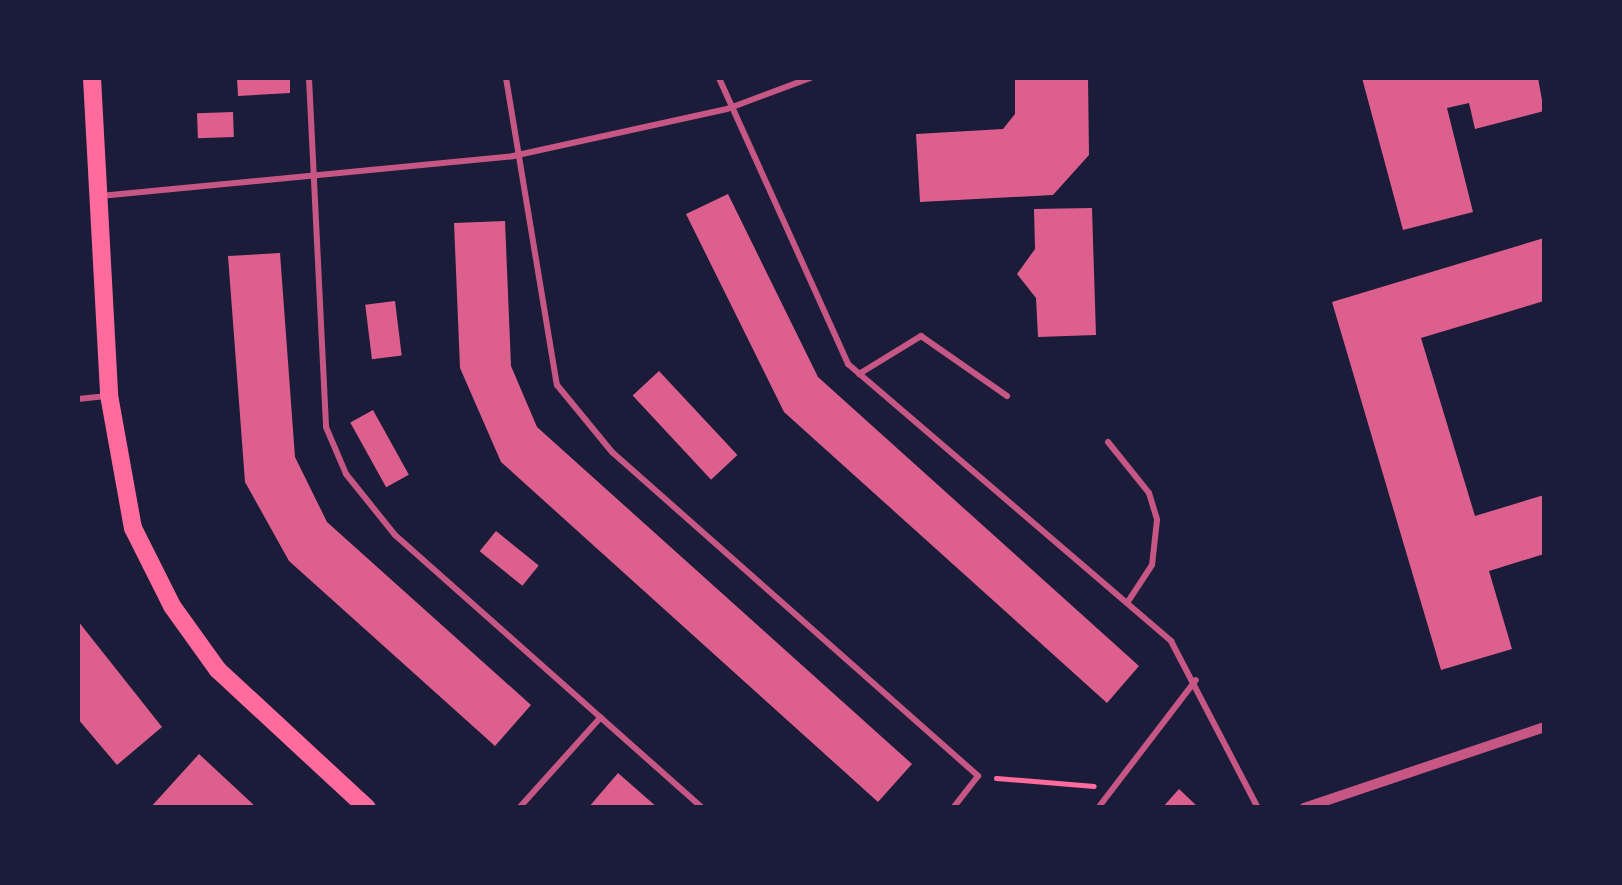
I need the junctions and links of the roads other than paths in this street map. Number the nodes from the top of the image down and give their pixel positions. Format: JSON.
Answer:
{"nodes":[{"id":1,"x":92,"y":78,"type":"edge"},
{"id":2,"x":309,"y":78,"type":"edge"},
{"id":3,"x":506,"y":78,"type":"edge"},
{"id":4,"x":719,"y":78,"type":"edge"},
{"id":5,"x":810,"y":78,"type":"edge"},
{"id":6,"x":728,"y":110,"type":"junction"},
{"id":7,"x":512,"y":156,"type":"junction"},
{"id":8,"x":312,"y":176,"type":"junction"},
{"id":9,"x":98,"y":196,"type":"junction"},
{"id":10,"x":859,"y":374,"type":"junction"},
{"id":11,"x":109,"y":396,"type":"junction"},
{"id":12,"x":1008,"y":396,"type":"dead end"},
{"id":13,"x":78,"y":399,"type":"edge"},
{"id":14,"x":1108,"y":442,"type":"dead end"},
{"id":15,"x":1127,"y":603,"type":"junction"},
{"id":16,"x":1196,"y":680,"type":"junction"},
{"id":17,"x":601,"y":717,"type":"junction"},
{"id":18,"x":1544,"y":727,"type":"edge"},
{"id":19,"x":368,"y":808,"type":"edge"},
{"id":20,"x":519,"y":808,"type":"edge"},
{"id":21,"x":703,"y":808,"type":"edge"},
{"id":22,"x":952,"y":808,"type":"edge"},
{"id":23,"x":1098,"y":808,"type":"edge"},
{"id":24,"x":1258,"y":808,"type":"edge"},
{"id":25,"x":1304,"y":808,"type":"edge"}],
"edges":[{"from":1,"to":9,"type":"main road"},
{"from":2,"to":8,"type":"lane"},
{"from":3,"to":7,"type":"lane"},
{"from":4,"to":6,"type":"lane"},
{"from":5,"to":6,"type":"lane"},
{"from":6,"to":7,"type":"lane"},
{"from":6,"to":10,"type":"lane"},
{"from":7,"to":8,"type":"lane"},
{"from":7,"to":22,"type":"lane"},
{"from":8,"to":9,"type":"lane"},
{"from":8,"to":17,"type":"lane"},
{"from":9,"to":11,"type":"main road"},
{"from":10,"to":12,"type":"lane"},
{"from":10,"to":15,"type":"lane"},
{"from":11,"to":13,"type":"lane"},
{"from":11,"to":19,"type":"main road"},
{"from":14,"to":15,"type":"lane"},
{"from":15,"to":16,"type":"lane"},
{"from":16,"to":23,"type":"lane"},
{"from":16,"to":24,"type":"lane"},
{"from":17,"to":20,"type":"lane"},
{"from":17,"to":21,"type":"lane"},
{"from":18,"to":25,"type":"street"}]}
